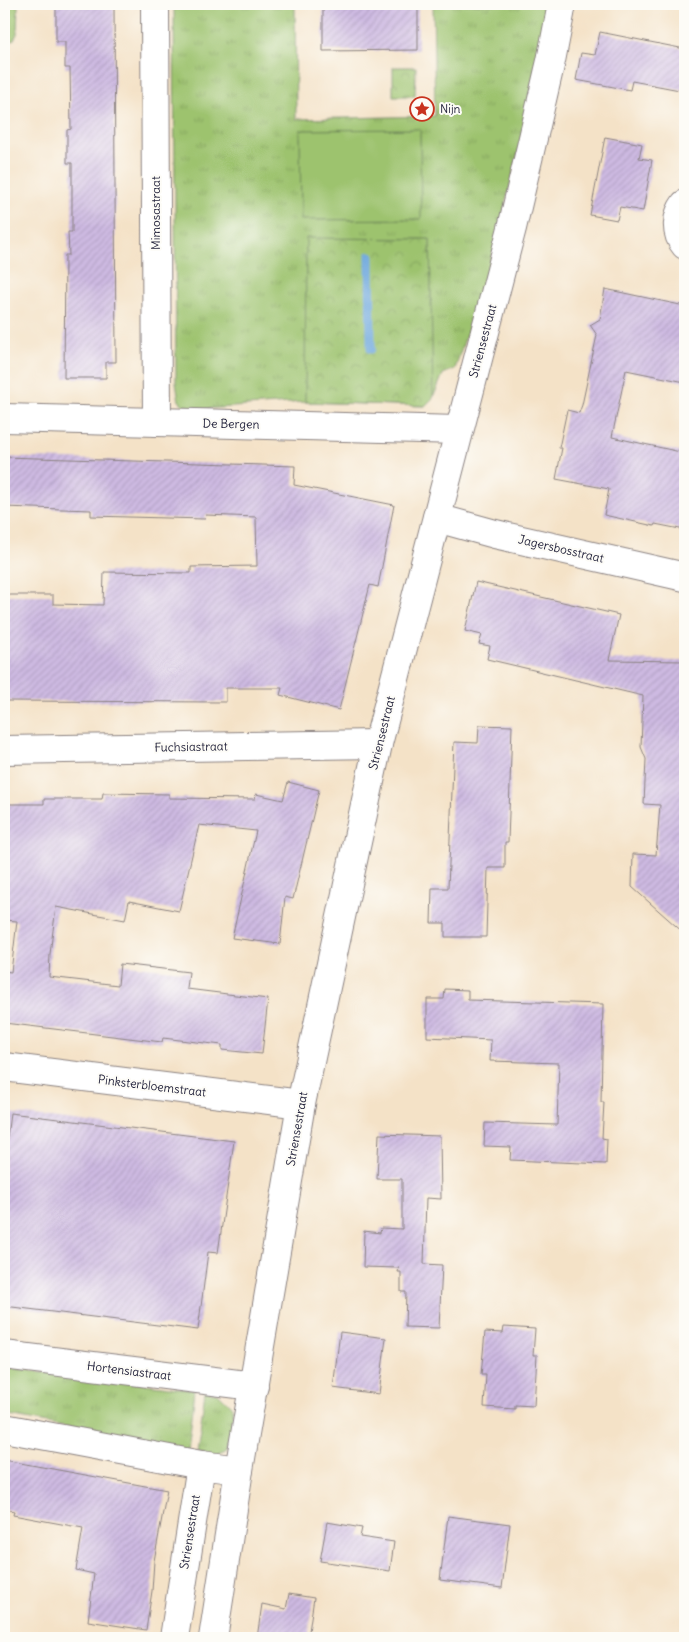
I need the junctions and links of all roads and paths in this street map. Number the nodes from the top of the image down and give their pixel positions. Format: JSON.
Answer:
{"nodes":[{"id":1,"x":155,"y":4,"type":"edge"},
{"id":2,"x":562,"y":4,"type":"edge"},
{"id":3,"x":685,"y":204,"type":"edge"},
{"id":4,"x":685,"y":245,"type":"edge"},
{"id":5,"x":4,"y":418,"type":"edge"},
{"id":6,"x":157,"y":422,"type":"junction"},
{"id":7,"x":458,"y":430,"type":"junction"},
{"id":8,"x":436,"y":518,"type":"junction"},
{"id":9,"x":685,"y":577,"type":"edge"},
{"id":10,"x":378,"y":744,"type":"junction"},
{"id":11,"x":4,"y":750,"type":"edge"},
{"id":12,"x":4,"y":1067,"type":"edge"},
{"id":13,"x":301,"y":1104,"type":"junction"},
{"id":14,"x":4,"y":1355,"type":"edge"},
{"id":15,"x":254,"y":1386,"type":"junction"},
{"id":16,"x":4,"y":1428,"type":"edge"},
{"id":17,"x":201,"y":1465,"type":"junction"},
{"id":18,"x":239,"y":1470,"type":"junction"},
{"id":19,"x":174,"y":1638,"type":"edge"},
{"id":20,"x":213,"y":1638,"type":"edge"}],
"edges":[{"from":1,"to":6,"type":"street","name":"Mimosastraat"},
{"from":2,"to":7,"type":"street","name":"Striensestraat"},
{"from":3,"to":4,"type":"street"},
{"from":5,"to":6,"type":"street","name":"De Bergen"},
{"from":6,"to":7,"type":"street","name":"De Bergen"},
{"from":7,"to":8,"type":"street","name":"Striensestraat"},
{"from":8,"to":9,"type":"street","name":"Jagersbosstraat"},
{"from":8,"to":10,"type":"street","name":"Striensestraat"},
{"from":10,"to":11,"type":"street","name":"Fuchsiastraat"},
{"from":10,"to":13,"type":"street","name":"Striensestraat"},
{"from":12,"to":13,"type":"street","name":"Pinksterbloemstraat"},
{"from":13,"to":15,"type":"street","name":"Striensestraat"},
{"from":14,"to":15,"type":"street","name":"Hortensiastraat"},
{"from":15,"to":18,"type":"street","name":"Striensestraat"},
{"from":16,"to":17,"type":"street"},
{"from":17,"to":18,"type":"street"},
{"from":17,"to":19,"type":"street","name":"Striensestraat"},
{"from":18,"to":20,"type":"street","name":"Striensestraat"}]}
